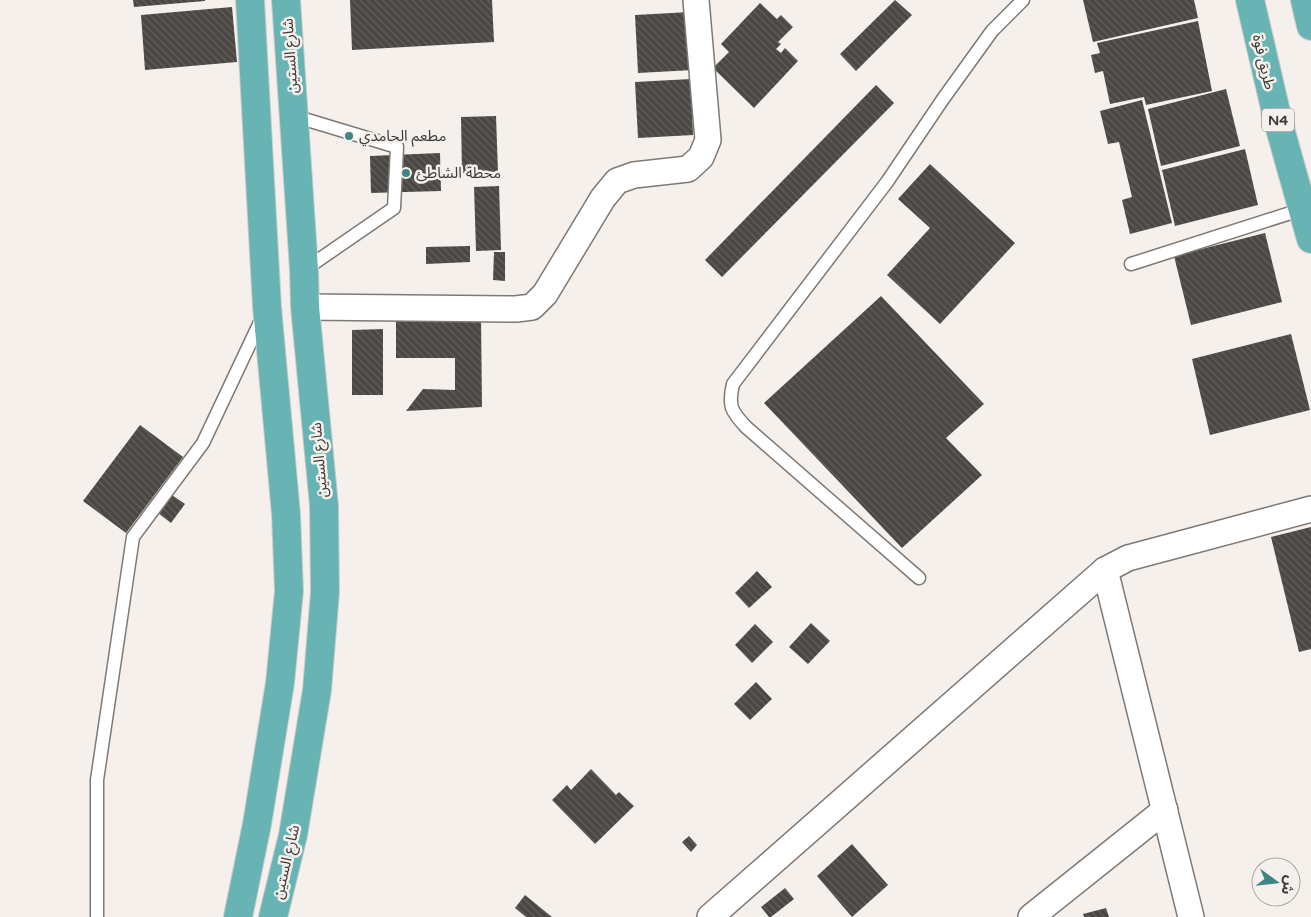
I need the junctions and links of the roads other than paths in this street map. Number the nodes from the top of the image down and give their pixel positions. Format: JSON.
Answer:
{"nodes":[{"id":1,"x":250,"y":0,"type":"edge"},
{"id":2,"x":286,"y":0,"type":"edge"},
{"id":3,"x":696,"y":0,"type":"edge"},
{"id":4,"x":1023,"y":0,"type":"edge"},
{"id":5,"x":1250,"y":0,"type":"edge"},
{"id":6,"x":1305,"y":0,"type":"edge"},
{"id":7,"x":1311,"y":26,"type":"edge"},
{"id":8,"x":294,"y":116,"type":"junction"},
{"id":9,"x":1303,"y":210,"type":"junction"},
{"id":10,"x":1311,"y":239,"type":"edge"},
{"id":11,"x":1131,"y":264,"type":"dead end"},
{"id":12,"x":304,"y":270,"type":"junction"},
{"id":13,"x":267,"y":306,"type":"junction"},
{"id":14,"x":305,"y":308,"type":"junction"},
{"id":15,"x":1311,"y":509,"type":"edge"},
{"id":16,"x":1105,"y":570,"type":"junction"},
{"id":17,"x":919,"y":578,"type":"dead end"},
{"id":18,"x":1164,"y":810,"type":"junction"},
{"id":19,"x":97,"y":917,"type":"edge"},
{"id":20,"x":238,"y":917,"type":"edge"},
{"id":21,"x":273,"y":917,"type":"edge"},
{"id":22,"x":710,"y":917,"type":"edge"},
{"id":23,"x":1031,"y":917,"type":"edge"},
{"id":24,"x":1191,"y":917,"type":"edge"}],
"edges":[{"from":1,"to":13,"type":"highway"},
{"from":2,"to":8,"type":"highway","name":"شارع الستين"},
{"from":3,"to":14,"type":"street"},
{"from":4,"to":17,"type":"lane"},
{"from":5,"to":9,"type":"highway","name":"طريق فوة","number":"N4"},
{"from":6,"to":7,"type":"highway"},
{"from":8,"to":12,"type":"highway","name":"شارع الستين"},
{"from":8,"to":12,"type":"lane"},
{"from":9,"to":10,"type":"highway","name":"طريق فوة","number":"N4"},
{"from":9,"to":11,"type":"lane"},
{"from":12,"to":14,"type":"highway","name":"شارع الستين"},
{"from":13,"to":19,"type":"lane"},
{"from":13,"to":20,"type":"highway"},
{"from":14,"to":21,"type":"highway","name":"شارع الستين"},
{"from":15,"to":16,"type":"street"},
{"from":16,"to":18,"type":"street"},
{"from":16,"to":22,"type":"street"},
{"from":18,"to":23,"type":"street"},
{"from":18,"to":24,"type":"street"}]}
